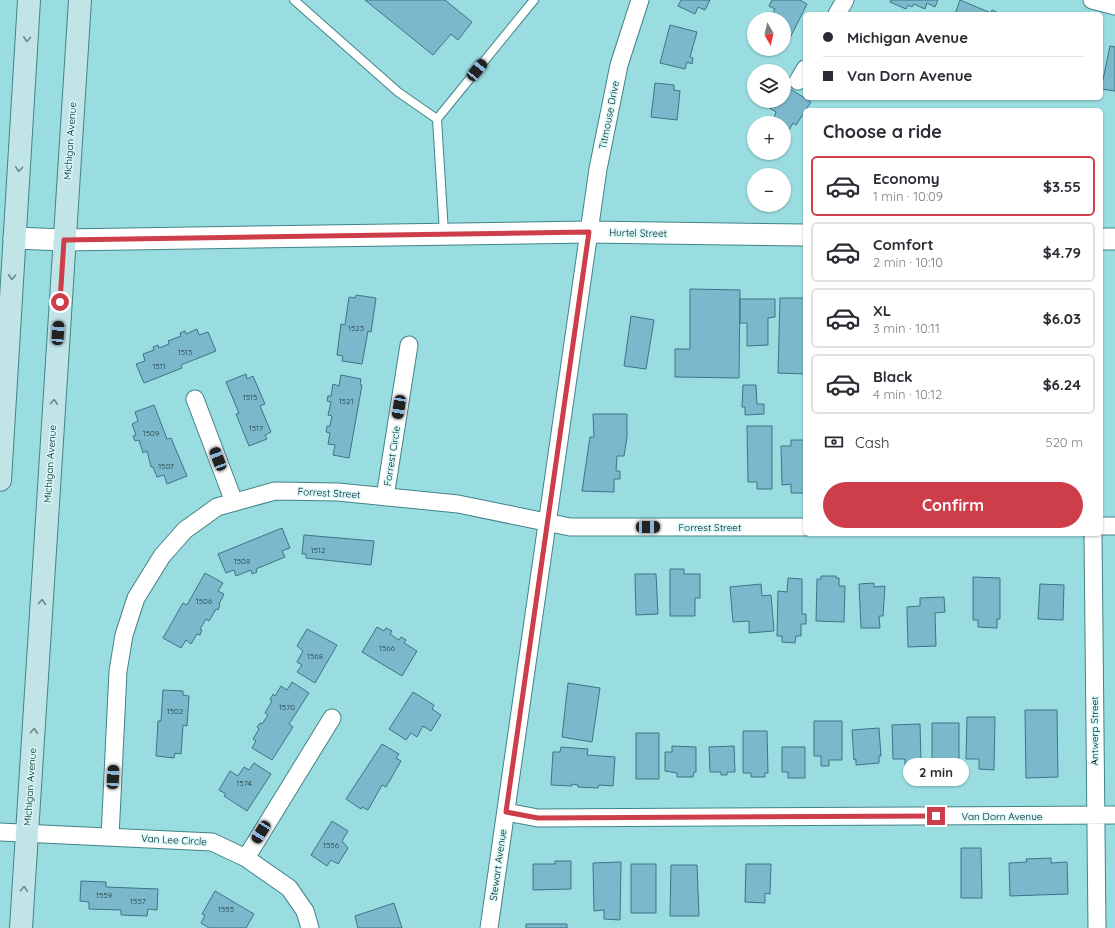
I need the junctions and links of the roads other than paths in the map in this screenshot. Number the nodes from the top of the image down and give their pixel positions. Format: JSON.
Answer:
{"nodes":[{"id":1,"x":29,"y":0,"type":"edge"},
{"id":2,"x":80,"y":0,"type":"edge"},
{"id":3,"x":294,"y":0,"type":"edge"},
{"id":4,"x":534,"y":0,"type":"edge"},
{"id":5,"x":640,"y":0,"type":"edge"},
{"id":6,"x":845,"y":0,"type":"edge"},
{"id":7,"x":1092,"y":0,"type":"edge"},
{"id":8,"x":1115,"y":6,"type":"edge"},
{"id":9,"x":838,"y":12,"type":"edge"},
{"id":10,"x":437,"y":119,"type":"junction"},
{"id":11,"x":589,"y":232,"type":"junction"},
{"id":12,"x":444,"y":234,"type":"junction"},
{"id":13,"x":803,"y":235,"type":"edge"},
{"id":14,"x":14,"y":238,"type":"junction"},
{"id":15,"x":1103,"y":239,"type":"edge"},
{"id":16,"x":1115,"y":239,"type":"edge"},
{"id":17,"x":64,"y":240,"type":"junction"},
{"id":18,"x":409,"y":345,"type":"dead end"},
{"id":19,"x":195,"y":400,"type":"dead end"},
{"id":20,"x":2,"y":406,"type":"edge"},
{"id":21,"x":0,"y":480,"type":"edge"},
{"id":22,"x":385,"y":497,"type":"junction"},
{"id":23,"x":234,"y":502,"type":"junction"},
{"id":24,"x":547,"y":523,"type":"junction"},
{"id":25,"x":1103,"y":526,"type":"edge"},
{"id":26,"x":1115,"y":526,"type":"edge"},
{"id":27,"x":803,"y":527,"type":"edge"},
{"id":28,"x":1093,"y":536,"type":"edge"},
{"id":29,"x":332,"y":718,"type":"dead end"},
{"id":30,"x":506,"y":812,"type":"junction"},
{"id":31,"x":1095,"y":815,"type":"junction"},
{"id":32,"x":1115,"y":815,"type":"edge"},
{"id":33,"x":0,"y":832,"type":"edge"},
{"id":34,"x":28,"y":833,"type":"junction"},
{"id":35,"x":110,"y":837,"type":"junction"},
{"id":36,"x":246,"y":858,"type":"junction"},
{"id":37,"x":21,"y":928,"type":"edge"},
{"id":38,"x":310,"y":928,"type":"edge"},
{"id":39,"x":489,"y":928,"type":"edge"},
{"id":40,"x":1096,"y":928,"type":"edge"}],
"edges":[{"from":1,"to":14,"type":"main road","one_way":true},
{"from":2,"to":17,"type":"main road","name":"Michigan Avenue"},
{"from":3,"to":10,"type":"lane"},
{"from":4,"to":10,"type":"lane"},
{"from":5,"to":11,"type":"street","name":"Titmouse Drive"},
{"from":6,"to":9,"type":"street"},
{"from":7,"to":8,"type":"street"},
{"from":10,"to":12,"type":"lane"},
{"from":11,"to":12,"type":"street","name":"Hurtel Street"},
{"from":11,"to":13,"type":"street","name":"Hurtel Street"},
{"from":11,"to":24,"type":"street","name":"Stewart Avenue"},
{"from":12,"to":17,"type":"street","name":"Hurtel Street"},
{"from":14,"to":17,"type":"street","name":"Hurtel Street"},
{"from":14,"to":20,"type":"main road","one_way":true},
{"from":15,"to":16,"type":"street"},
{"from":34,"to":17,"type":"main road","name":"Michigan Avenue","one_way":true},
{"from":18,"to":22,"type":"street","name":"Forrest Circle"},
{"from":19,"to":23,"type":"street"},
{"from":20,"to":21,"type":"main road"},
{"from":22,"to":23,"type":"street","name":"Forrest Street"},
{"from":22,"to":24,"type":"street","name":"Forrest Street"},
{"from":23,"to":35,"type":"street","name":"Forrest Street"},
{"from":24,"to":27,"type":"street","name":"Forrest Street"},
{"from":24,"to":30,"type":"street","name":"Stewart Avenue"},
{"from":25,"to":26,"type":"street"},
{"from":28,"to":31,"type":"street","name":"Antwerp Street"},
{"from":29,"to":36,"type":"street"},
{"from":30,"to":31,"type":"street","name":"Van Dorn Avenue"},
{"from":30,"to":39,"type":"street","name":"Stewart Avenue"},
{"from":31,"to":32,"type":"street","name":"Van Dorn Avenue"},
{"from":31,"to":40,"type":"street","name":"Antwerp Street"},
{"from":33,"to":34,"type":"street","name":"Van Lee Circle"},
{"from":34,"to":35,"type":"street","name":"Van Lee Circle"},
{"from":37,"to":34,"type":"main road","name":"Michigan Avenue","one_way":true},
{"from":35,"to":36,"type":"street","name":"Van Lee Circle"},
{"from":36,"to":38,"type":"street","name":"Van Lee Circle"}]}
